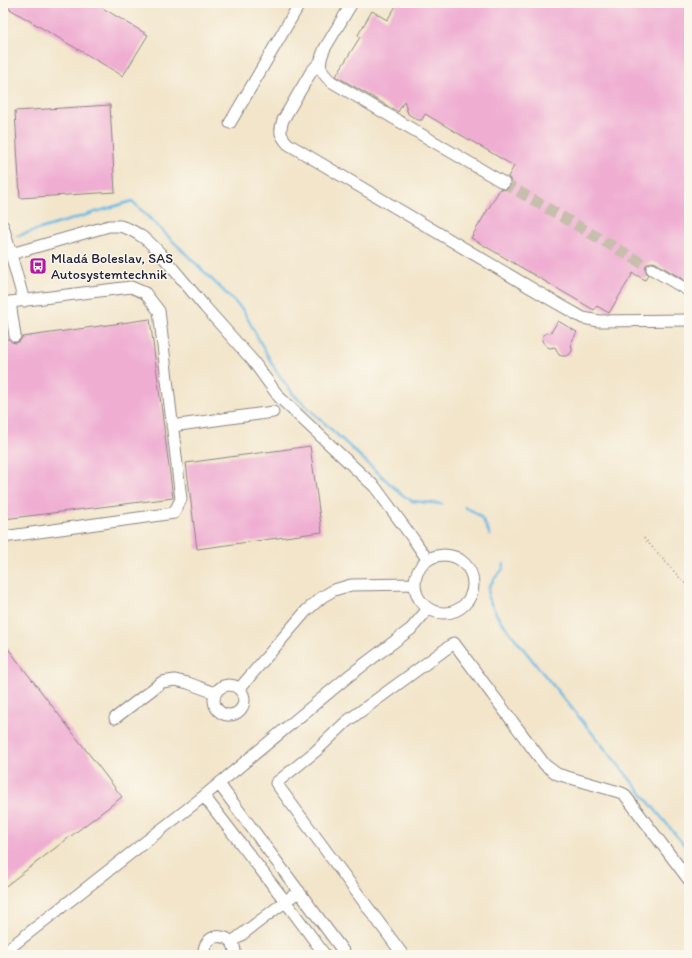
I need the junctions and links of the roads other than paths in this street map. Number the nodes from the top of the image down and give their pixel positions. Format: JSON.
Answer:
{"nodes":[{"id":1,"x":300,"y":3,"type":"edge"},
{"id":2,"x":352,"y":3,"type":"edge"},
{"id":3,"x":320,"y":62,"type":"junction"},
{"id":4,"x":230,"y":123,"type":"dead end"},
{"id":5,"x":504,"y":183,"type":"tunnel mouth"},
{"id":6,"x":3,"y":226,"type":"edge"},
{"id":7,"x":11,"y":254,"type":"junction"},
{"id":8,"x":652,"y":269,"type":"tunnel mouth"},
{"id":9,"x":689,"y":291,"type":"edge"},
{"id":10,"x":24,"y":301,"type":"junction"},
{"id":11,"x":7,"y":303,"type":"edge"},
{"id":12,"x":689,"y":320,"type":"edge"},
{"id":13,"x":15,"y":336,"type":"dead end"},
{"id":14,"x":273,"y":412,"type":"dead end"},
{"id":15,"x":172,"y":426,"type":"junction"},
{"id":16,"x":3,"y":537,"type":"edge"},
{"id":17,"x":427,"y":559,"type":"junction"},
{"id":18,"x":414,"y":584,"type":"junction"},
{"id":19,"x":428,"y":609,"type":"junction"},
{"id":20,"x":239,"y":689,"type":"junction"},
{"id":21,"x":215,"y":693,"type":"junction"},
{"id":22,"x":115,"y":718,"type":"dead end"},
{"id":23,"x":219,"y":784,"type":"junction"},
{"id":24,"x":204,"y":796,"type":"junction"},
{"id":25,"x":689,"y":880,"type":"edge"},
{"id":26,"x":299,"y":891,"type":"junction"},
{"id":27,"x":285,"y":901,"type":"junction"},
{"id":28,"x":232,"y":942,"type":"junction"},
{"id":29,"x":3,"y":953,"type":"edge"},
{"id":30,"x":204,"y":955,"type":"edge"},
{"id":31,"x":235,"y":955,"type":"edge"},
{"id":32,"x":325,"y":955,"type":"edge"},
{"id":33,"x":346,"y":955,"type":"edge"},
{"id":34,"x":403,"y":955,"type":"edge"}],
"edges":[{"from":1,"to":4,"type":"street"},
{"from":2,"to":3,"type":"street"},
{"from":3,"to":5,"type":"street"},
{"from":3,"to":12,"type":"street"},
{"from":6,"to":7,"type":"street"},
{"from":7,"to":10,"type":"street"},
{"from":7,"to":17,"type":"street"},
{"from":8,"to":9,"type":"street"},
{"from":10,"to":11,"type":"street"},
{"from":10,"to":15,"type":"street"},
{"from":11,"to":13,"type":"street"},
{"from":14,"to":15,"type":"street"},
{"from":15,"to":16,"type":"street"},
{"from":17,"to":18,"type":"street"},
{"from":17,"to":19,"type":"street"},
{"from":18,"to":19,"type":"street"},
{"from":18,"to":20,"type":"street"},
{"from":19,"to":23,"type":"street"},
{"from":20,"to":21,"type":"street"},
{"from":20,"to":21,"type":"street"},
{"from":21,"to":22,"type":"street"},
{"from":23,"to":24,"type":"street"},
{"from":23,"to":26,"type":"street"},
{"from":24,"to":27,"type":"street"},
{"from":24,"to":29,"type":"street"},
{"from":25,"to":34,"type":"street"},
{"from":26,"to":27,"type":"street"},
{"from":26,"to":33,"type":"street"},
{"from":27,"to":28,"type":"street"},
{"from":27,"to":32,"type":"street"},
{"from":28,"to":30,"type":"street"},
{"from":28,"to":31,"type":"street"}]}
